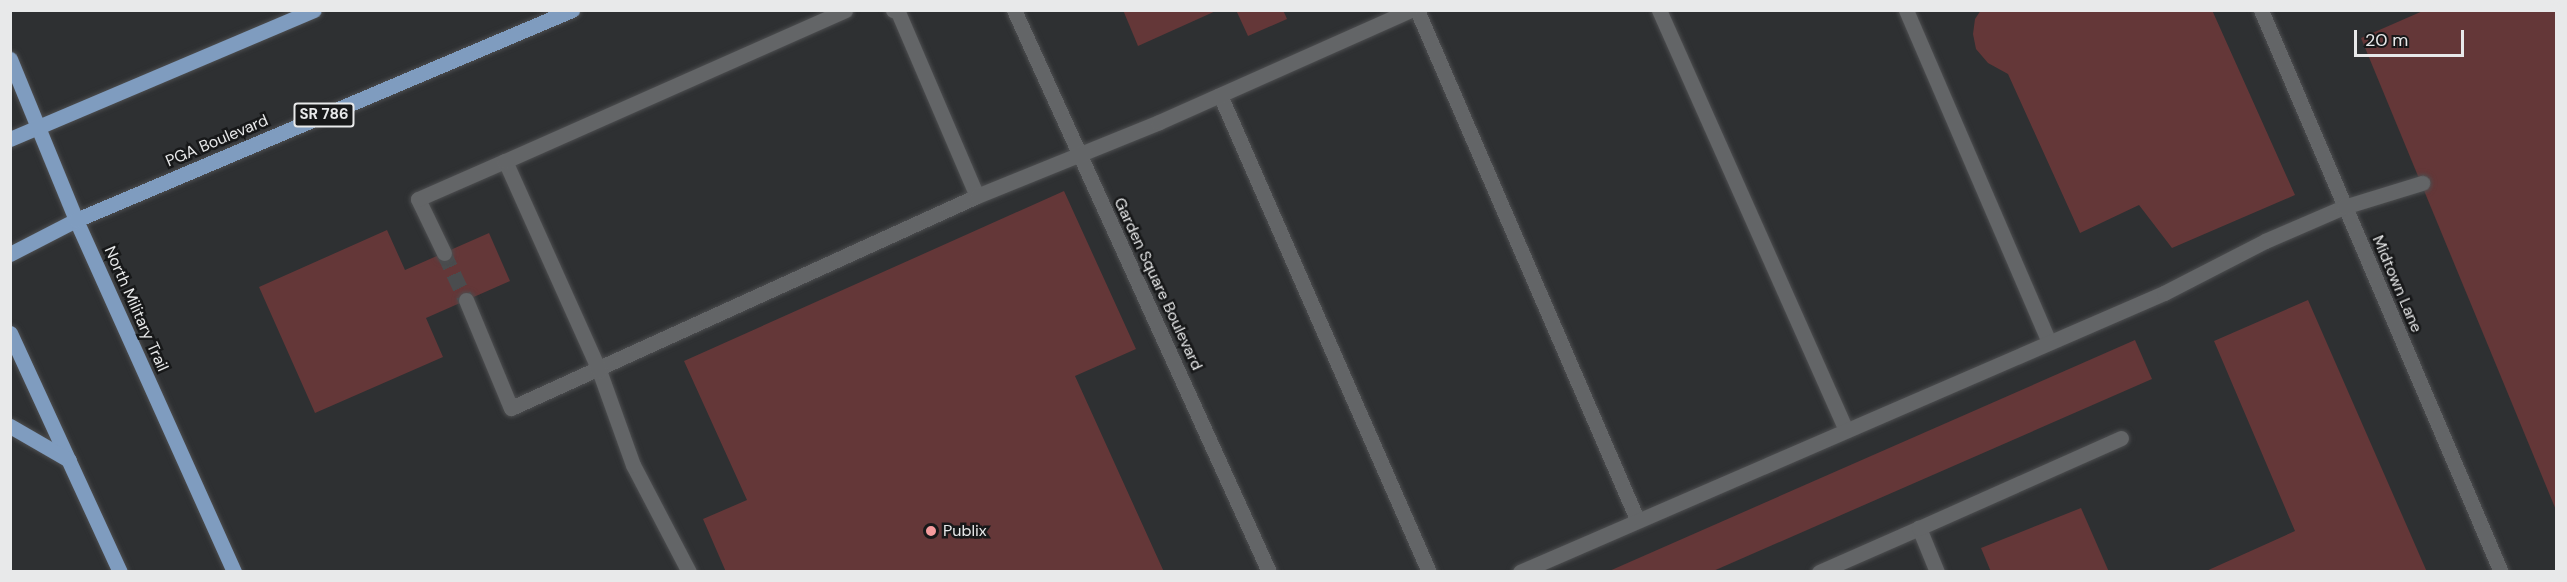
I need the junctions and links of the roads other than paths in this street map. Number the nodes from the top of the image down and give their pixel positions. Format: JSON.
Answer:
{"nodes":[{"id":1,"x":314,"y":10,"type":"edge"},
{"id":2,"x":572,"y":10,"type":"edge"},
{"id":3,"x":845,"y":10,"type":"edge"},
{"id":4,"x":893,"y":10,"type":"edge"},
{"id":5,"x":1014,"y":10,"type":"edge"},
{"id":6,"x":1410,"y":10,"type":"edge"},
{"id":7,"x":1417,"y":10,"type":"edge"},
{"id":8,"x":1659,"y":10,"type":"edge"},
{"id":9,"x":1906,"y":10,"type":"edge"},
{"id":10,"x":2261,"y":10,"type":"edge"},
{"id":11,"x":10,"y":59,"type":"edge"},
{"id":12,"x":1220,"y":95,"type":"junction"},
{"id":13,"x":39,"y":126,"type":"junction"},
{"id":14,"x":10,"y":140,"type":"edge"},
{"id":15,"x":1078,"y":153,"type":"junction"},
{"id":16,"x":505,"y":161,"type":"junction"},
{"id":17,"x":2422,"y":183,"type":"dead end"},
{"id":18,"x":977,"y":196,"type":"junction"},
{"id":19,"x":2344,"y":207,"type":"junction"},
{"id":20,"x":76,"y":220,"type":"junction"},
{"id":21,"x":444,"y":253,"type":"tunnel mouth"},
{"id":22,"x":10,"y":254,"type":"edge"},
{"id":23,"x":466,"y":300,"type":"tunnel mouth"},
{"id":24,"x":10,"y":333,"type":"edge"},
{"id":25,"x":2049,"y":342,"type":"junction"},
{"id":26,"x":599,"y":370,"type":"junction"},
{"id":27,"x":10,"y":426,"type":"edge"},
{"id":28,"x":1845,"y":430,"type":"junction"},
{"id":29,"x":2121,"y":438,"type":"dead end"},
{"id":30,"x":69,"y":460,"type":"junction"},
{"id":31,"x":1637,"y":519,"type":"junction"},
{"id":32,"x":1919,"y":528,"type":"junction"},
{"id":33,"x":120,"y":572,"type":"edge"},
{"id":34,"x":234,"y":572,"type":"edge"},
{"id":35,"x":689,"y":572,"type":"edge"},
{"id":36,"x":1269,"y":572,"type":"edge"},
{"id":37,"x":1430,"y":572,"type":"edge"},
{"id":38,"x":1520,"y":572,"type":"edge"},
{"id":39,"x":1819,"y":572,"type":"edge"},
{"id":40,"x":1937,"y":572,"type":"edge"},
{"id":41,"x":2501,"y":572,"type":"edge"}],
"edges":[{"from":1,"to":13,"type":"main road"},
{"from":2,"to":20,"type":"main road","name":"PGA Boulevard","number":"SR 786"},
{"from":3,"to":16,"type":"street"},
{"from":4,"to":18,"type":"street"},
{"from":5,"to":15,"type":"street","name":"Garden Square Boulevard"},
{"from":6,"to":12,"type":"street"},
{"from":7,"to":31,"type":"street"},
{"from":8,"to":28,"type":"street"},
{"from":9,"to":25,"type":"street"},
{"from":10,"to":19,"type":"street","name":"Midtown Lane"},
{"from":11,"to":13,"type":"main road","name":"North Military Trail"},
{"from":12,"to":15,"type":"street"},
{"from":12,"to":37,"type":"street"},
{"from":13,"to":14,"type":"main road"},
{"from":13,"to":20,"type":"main road","name":"North Military Trail"},
{"from":15,"to":18,"type":"street"},
{"from":15,"to":36,"type":"street","name":"Garden Square Boulevard"},
{"from":16,"to":21,"type":"street"},
{"from":16,"to":26,"type":"street"},
{"from":17,"to":19,"type":"street"},
{"from":18,"to":26,"type":"street"},
{"from":19,"to":25,"type":"street"},
{"from":19,"to":41,"type":"street","name":"Midtown Lane"},
{"from":20,"to":22,"type":"main road","name":"PGA Boulevard","number":"SR 786"},
{"from":20,"to":34,"type":"main road","name":"North Military Trail"},
{"from":23,"to":26,"type":"street"},
{"from":24,"to":30,"type":"main road"},
{"from":25,"to":28,"type":"street"},
{"from":26,"to":35,"type":"street"},
{"from":27,"to":30,"type":"main road"},
{"from":28,"to":31,"type":"street"},
{"from":29,"to":32,"type":"street"},
{"from":30,"to":33,"type":"main road"},
{"from":31,"to":38,"type":"street"},
{"from":32,"to":39,"type":"street"},
{"from":32,"to":40,"type":"street"}]}
